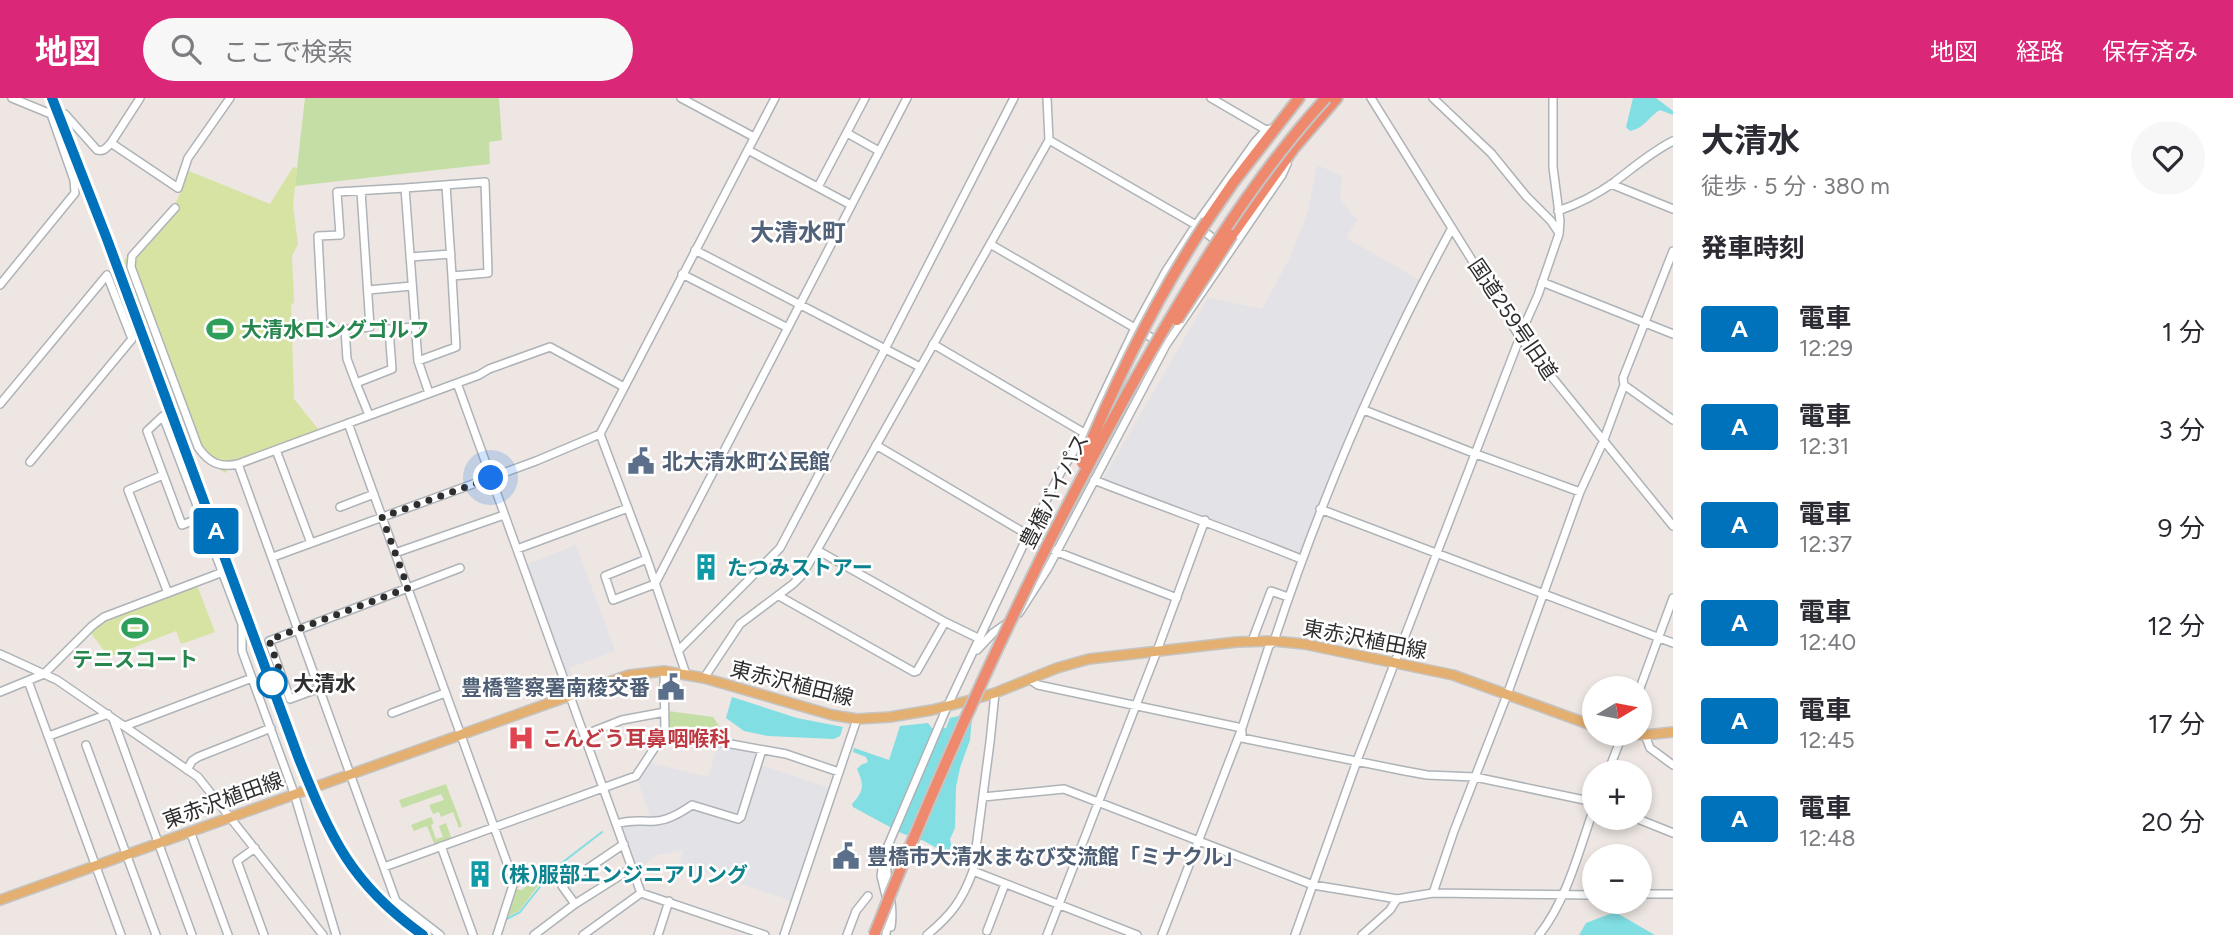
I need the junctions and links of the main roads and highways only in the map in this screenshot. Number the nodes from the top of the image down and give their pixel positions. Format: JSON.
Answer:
{"nodes":[{"id":1,"x":1299,"y":98,"type":"edge"},
{"id":2,"x":1326,"y":98,"type":"edge"},
{"id":3,"x":1337,"y":98,"type":"edge"},
{"id":4,"x":1149,"y":355,"type":"junction"},
{"id":5,"x":1059,"y":521,"type":"junction"},
{"id":6,"x":1582,"y":722,"type":"edge"},
{"id":7,"x":1673,"y":732,"type":"edge"},
{"id":8,"x":1652,"y":734,"type":"edge"},
{"id":9,"x":0,"y":900,"type":"edge"},
{"id":10,"x":874,"y":935,"type":"edge"}],
"edges":[{"from":1,"to":5,"type":"highway","bridge":true},
{"from":2,"to":4,"type":"highway","name":"豊橋バイパス","bridge":true},
{"from":3,"to":4,"type":"highway","bridge":true},
{"from":4,"to":5,"type":"highway","name":"豊橋バイパス","bridge":true},
{"from":5,"to":10,"type":"highway","name":"豊橋バイパス","bridge":true},
{"from":6,"to":9,"type":"main road","name":"東赤沢植田線"},
{"from":7,"to":8,"type":"main road"}]}
